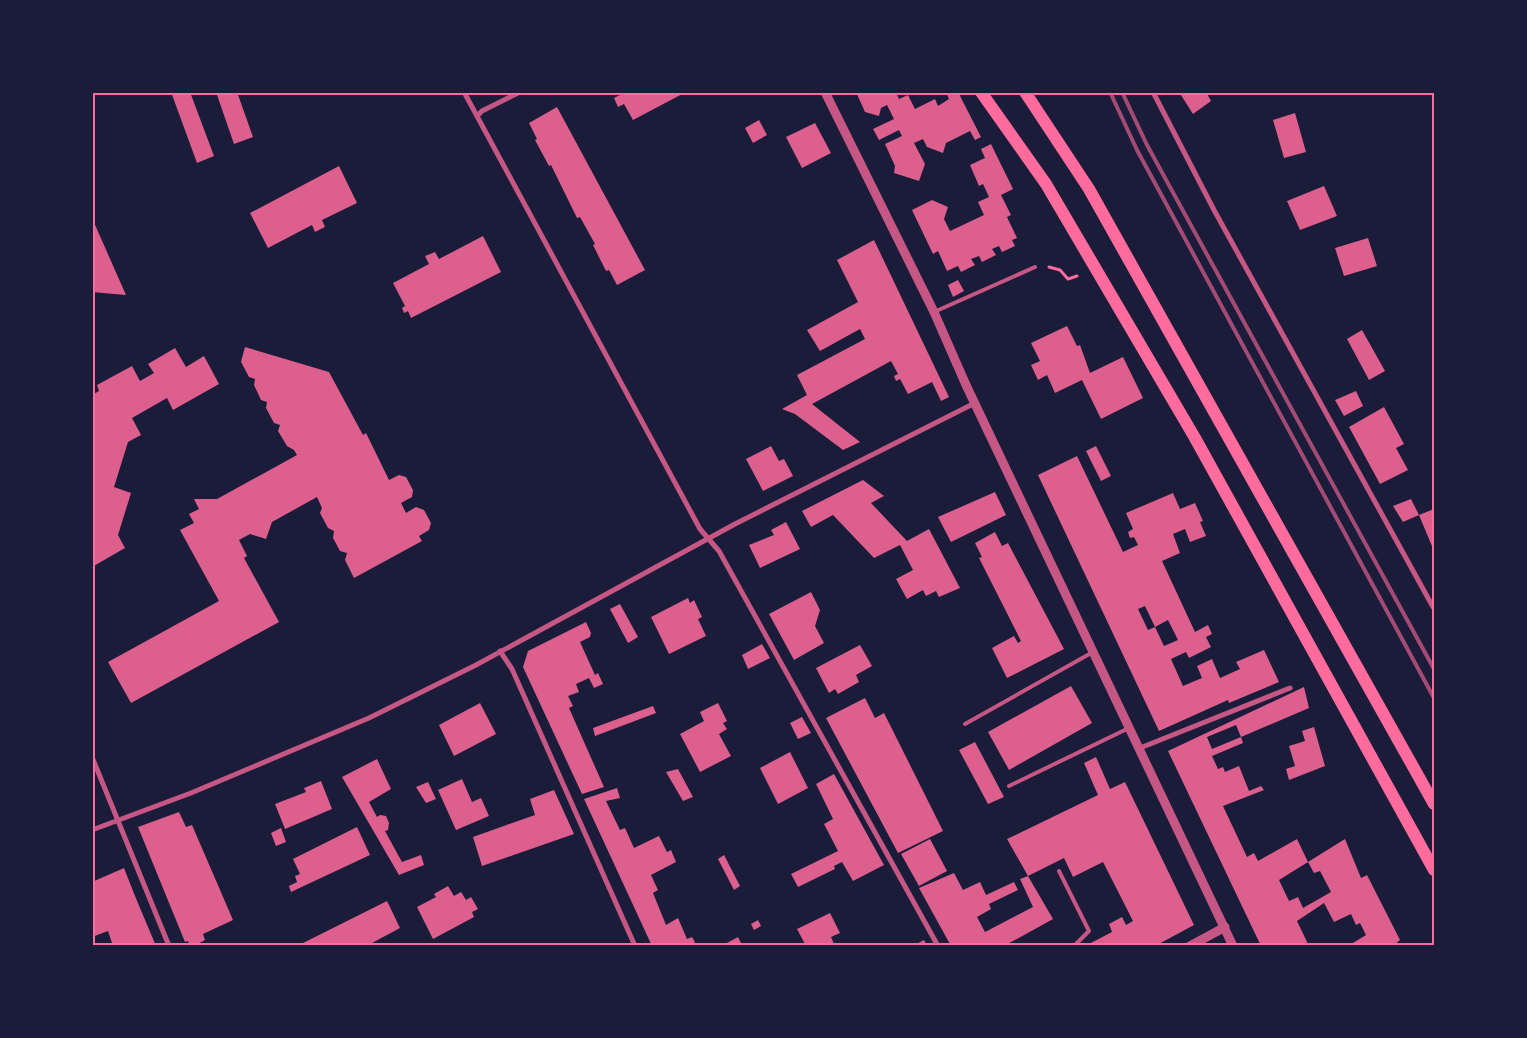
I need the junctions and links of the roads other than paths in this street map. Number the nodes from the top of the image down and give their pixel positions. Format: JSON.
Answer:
{"nodes":[{"id":1,"x":464,"y":92,"type":"edge"},
{"id":2,"x":520,"y":92,"type":"edge"},
{"id":3,"x":825,"y":92,"type":"edge"},
{"id":4,"x":981,"y":92,"type":"edge"},
{"id":5,"x":1025,"y":92,"type":"edge"},
{"id":6,"x":1153,"y":92,"type":"edge"},
{"id":7,"x":477,"y":116,"type":"junction"},
{"id":8,"x":1036,"y":267,"type":"road end"},
{"id":9,"x":934,"y":312,"type":"junction"},
{"id":10,"x":975,"y":403,"type":"junction"},
{"id":11,"x":708,"y":538,"type":"junction"},
{"id":12,"x":1433,"y":607,"type":"dead end"},
{"id":13,"x":500,"y":651,"type":"junction"},
{"id":14,"x":1093,"y":652,"type":"junction"},
{"id":15,"x":1290,"y":688,"type":"dead end"},
{"id":16,"x":965,"y":724,"type":"dead end"},
{"id":17,"x":1130,"y":727,"type":"junction"},
{"id":18,"x":1140,"y":748,"type":"junction"},
{"id":19,"x":92,"y":757,"type":"edge"},
{"id":20,"x":1009,"y":786,"type":"dead end"},
{"id":21,"x":1434,"y":804,"type":"edge"},
{"id":22,"x":118,"y":820,"type":"junction"},
{"id":23,"x":92,"y":830,"type":"edge"},
{"id":24,"x":1434,"y":870,"type":"edge"},
{"id":25,"x":1059,"y":871,"type":"dead end"},
{"id":26,"x":1225,"y":928,"type":"junction"},
{"id":27,"x":169,"y":946,"type":"edge"},
{"id":28,"x":635,"y":946,"type":"edge"},
{"id":29,"x":938,"y":946,"type":"edge"},
{"id":30,"x":1074,"y":946,"type":"edge"},
{"id":31,"x":1190,"y":946,"type":"edge"},
{"id":32,"x":1233,"y":946,"type":"edge"}],
"edges":[{"from":1,"to":7,"type":"street"},
{"from":2,"to":7,"type":"street"},
{"from":3,"to":9,"type":"street"},
{"from":4,"to":24,"type":"main road"},
{"from":5,"to":21,"type":"main road"},
{"from":6,"to":12,"type":"street"},
{"from":7,"to":11,"type":"street"},
{"from":8,"to":9,"type":"lane"},
{"from":9,"to":10,"type":"street"},
{"from":10,"to":11,"type":"street"},
{"from":10,"to":14,"type":"street"},
{"from":11,"to":13,"type":"street"},
{"from":11,"to":29,"type":"street"},
{"from":13,"to":22,"type":"street"},
{"from":13,"to":28,"type":"street"},
{"from":14,"to":16,"type":"lane"},
{"from":14,"to":17,"type":"street"},
{"from":15,"to":18,"type":"street"},
{"from":17,"to":18,"type":"street"},
{"from":17,"to":20,"type":"lane"},
{"from":18,"to":26,"type":"street"},
{"from":19,"to":22,"type":"street"},
{"from":22,"to":23,"type":"street"},
{"from":22,"to":27,"type":"street"},
{"from":25,"to":30,"type":"lane"},
{"from":26,"to":31,"type":"street"},
{"from":26,"to":32,"type":"street"}]}
